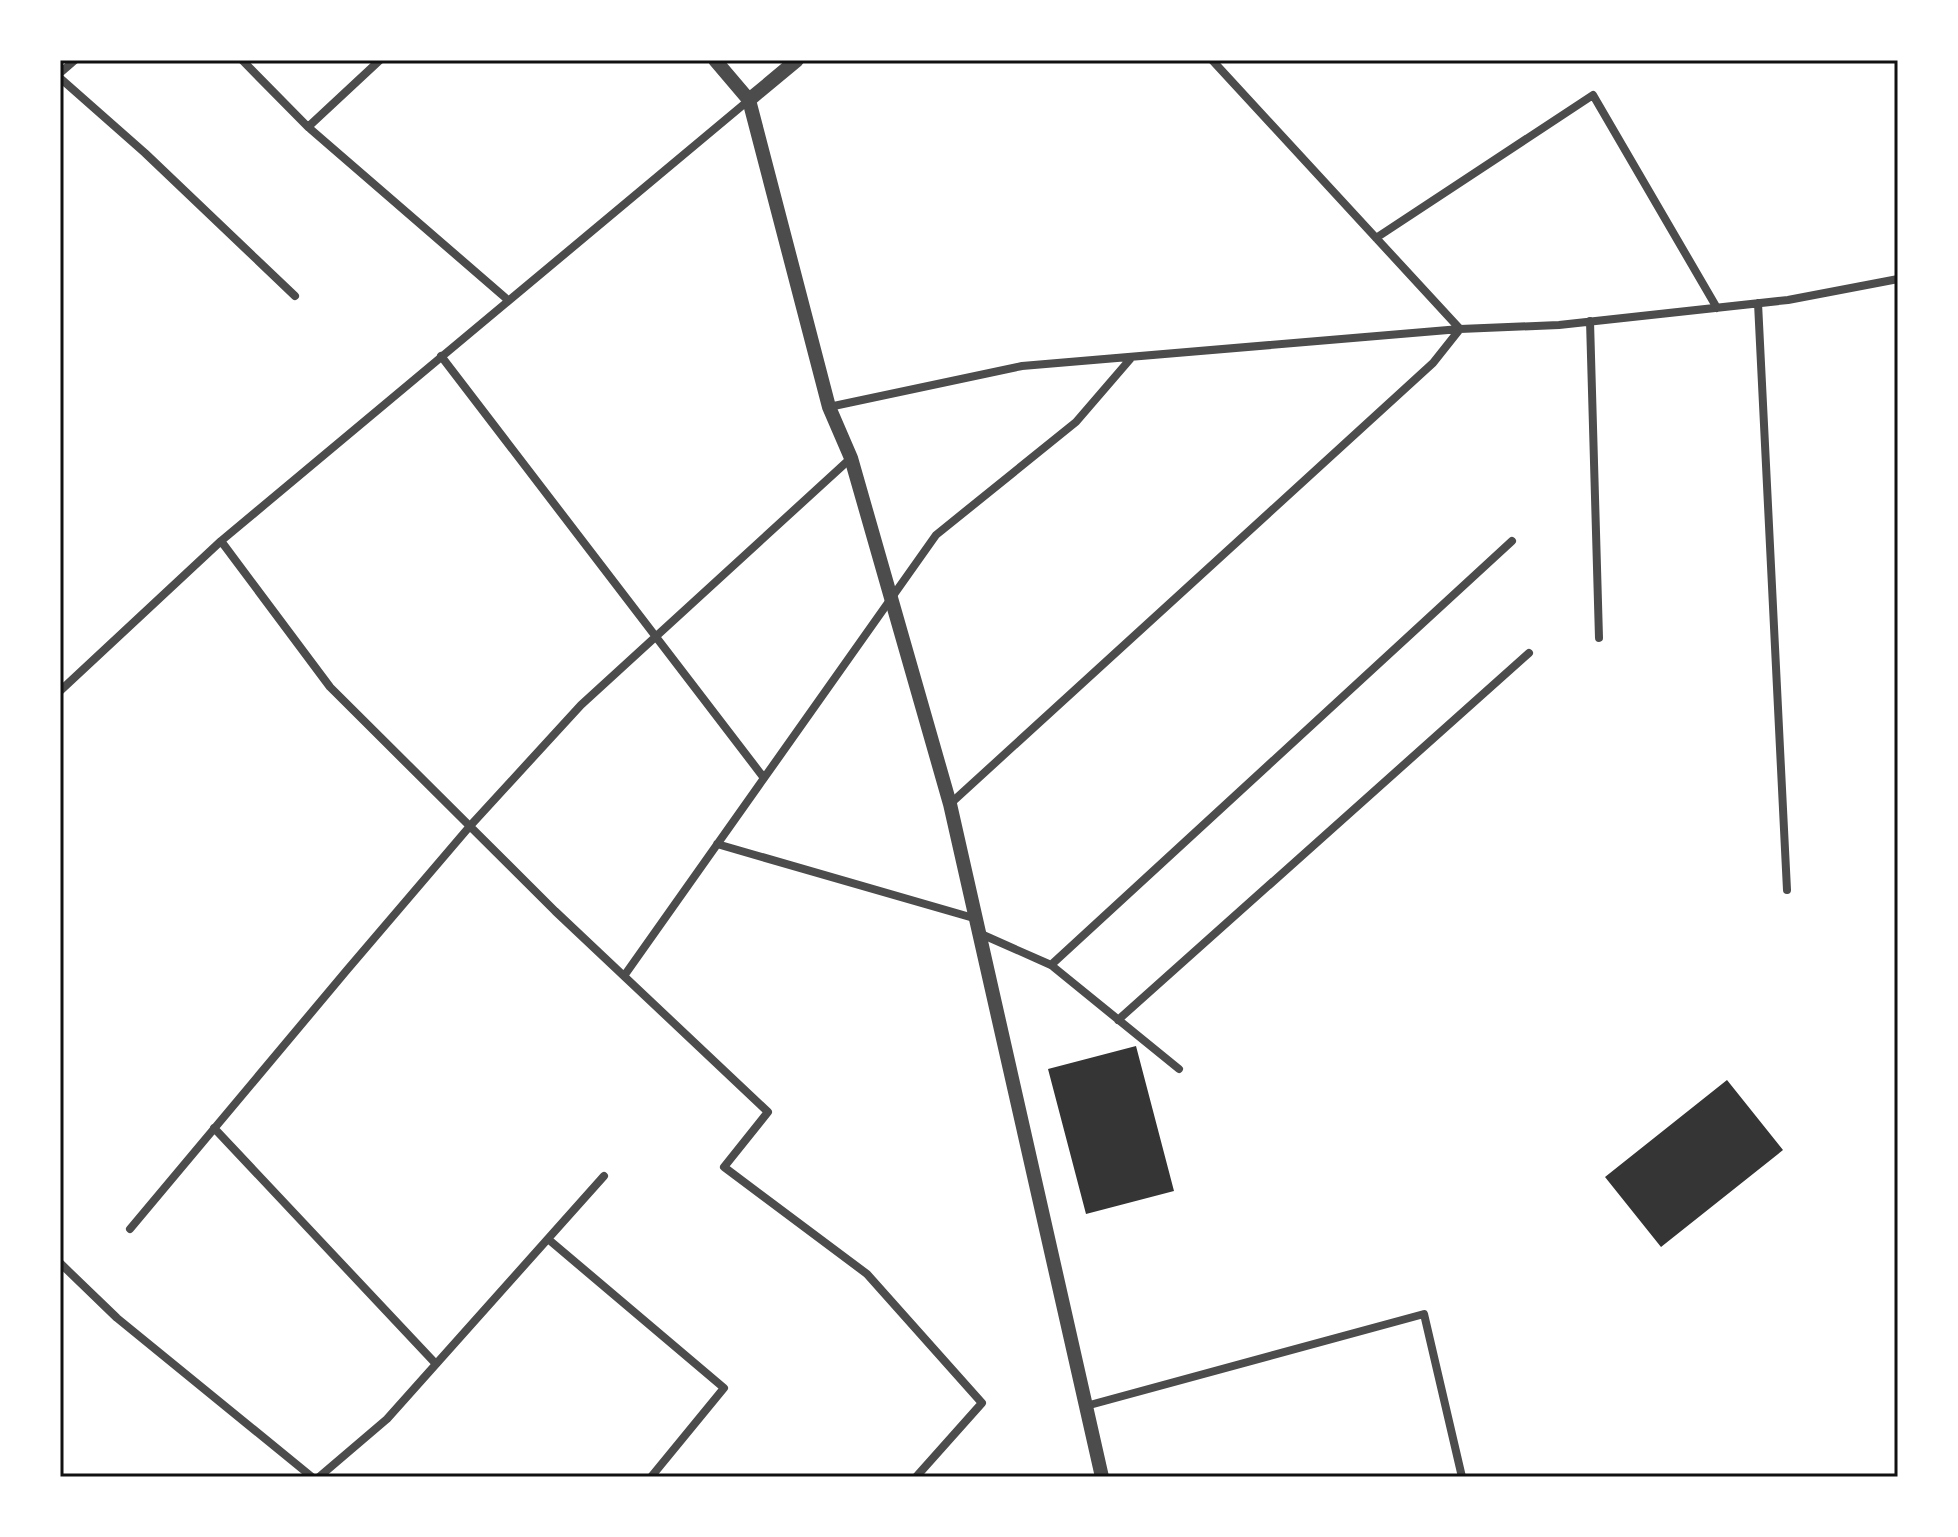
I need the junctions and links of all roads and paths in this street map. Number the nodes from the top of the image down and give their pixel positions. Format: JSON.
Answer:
{"nodes":[{"id":1,"x":75,"y":60,"type":"edge"},
{"id":2,"x":242,"y":60,"type":"edge"},
{"id":3,"x":380,"y":60,"type":"edge"},
{"id":4,"x":715,"y":60,"type":"edge"},
{"id":5,"x":797,"y":60,"type":"edge"},
{"id":6,"x":1212,"y":60,"type":"edge"},
{"id":7,"x":60,"y":75,"type":"edge"},
{"id":8,"x":749,"y":100,"type":"junction"},
{"id":9,"x":308,"y":127,"type":"junction"},
{"id":10,"x":1376,"y":238,"type":"junction"},
{"id":11,"x":1898,"y":279,"type":"edge"},
{"id":12,"x":295,"y":296,"type":"dead end"},
{"id":13,"x":508,"y":300,"type":"junction"},
{"id":14,"x":1758,"y":303,"type":"junction"},
{"id":15,"x":1717,"y":308,"type":"junction"},
{"id":16,"x":1590,"y":321,"type":"junction"},
{"id":17,"x":1460,"y":329,"type":"junction"},
{"id":18,"x":441,"y":356,"type":"junction"},
{"id":19,"x":1132,"y":357,"type":"junction"},
{"id":20,"x":829,"y":407,"type":"junction"},
{"id":21,"x":851,"y":458,"type":"junction"},
{"id":22,"x":221,"y":541,"type":"junction"},
{"id":23,"x":1512,"y":541,"type":"dead end"},
{"id":24,"x":891,"y":599,"type":"junction"},
{"id":25,"x":656,"y":637,"type":"junction"},
{"id":26,"x":1599,"y":638,"type":"dead end"},
{"id":27,"x":1529,"y":653,"type":"dead end"},
{"id":28,"x":60,"y":691,"type":"edge"},
{"id":29,"x":764,"y":778,"type":"junction"},
{"id":30,"x":950,"y":804,"type":"junction"},
{"id":31,"x":470,"y":826,"type":"junction"},
{"id":32,"x":717,"y":844,"type":"junction"},
{"id":33,"x":1787,"y":890,"type":"dead end"},
{"id":34,"x":977,"y":919,"type":"junction"},
{"id":35,"x":981,"y":934,"type":"junction"},
{"id":36,"x":1051,"y":965,"type":"junction"},
{"id":37,"x":624,"y":976,"type":"junction"},
{"id":38,"x":1118,"y":1020,"type":"junction"},
{"id":39,"x":1179,"y":1069,"type":"dead end"},
{"id":40,"x":214,"y":1128,"type":"junction"},
{"id":41,"x":604,"y":1176,"type":"dead end"},
{"id":42,"x":130,"y":1229,"type":"dead end"},
{"id":43,"x":548,"y":1239,"type":"junction"},
{"id":44,"x":60,"y":1263,"type":"edge"},
{"id":45,"x":436,"y":1364,"type":"junction"},
{"id":46,"x":1086,"y":1406,"type":"junction"},
{"id":47,"x":312,"y":1477,"type":"edge"},
{"id":48,"x":319,"y":1477,"type":"edge"},
{"id":49,"x":651,"y":1477,"type":"edge"},
{"id":50,"x":916,"y":1477,"type":"edge"},
{"id":51,"x":1102,"y":1477,"type":"edge"},
{"id":52,"x":1462,"y":1477,"type":"edge"}],
"edges":[{"from":1,"to":7,"type":"street"},
{"from":2,"to":9,"type":"street"},
{"from":3,"to":9,"type":"street"},
{"from":4,"to":8,"type":"street"},
{"from":5,"to":8,"type":"street"},
{"from":6,"to":10,"type":"street"},
{"from":7,"to":12,"type":"street"},
{"from":8,"to":13,"type":"street"},
{"from":8,"to":20,"type":"street"},
{"from":9,"to":13,"type":"street"},
{"from":10,"to":15,"type":"street"},
{"from":10,"to":17,"type":"street"},
{"from":11,"to":14,"type":"street"},
{"from":13,"to":18,"type":"street"},
{"from":14,"to":15,"type":"street"},
{"from":14,"to":33,"type":"street"},
{"from":15,"to":16,"type":"street"},
{"from":16,"to":17,"type":"street"},
{"from":16,"to":26,"type":"street"},
{"from":17,"to":19,"type":"street"},
{"from":17,"to":30,"type":"street"},
{"from":18,"to":22,"type":"street"},
{"from":18,"to":25,"type":"street"},
{"from":19,"to":20,"type":"street"},
{"from":19,"to":24,"type":"street"},
{"from":20,"to":21,"type":"street"},
{"from":21,"to":24,"type":"street"},
{"from":21,"to":25,"type":"street"},
{"from":22,"to":28,"type":"street"},
{"from":22,"to":31,"type":"street"},
{"from":23,"to":36,"type":"street"},
{"from":24,"to":29,"type":"street"},
{"from":24,"to":30,"type":"street"},
{"from":25,"to":29,"type":"street"},
{"from":25,"to":31,"type":"street"},
{"from":27,"to":38,"type":"street"},
{"from":29,"to":32,"type":"street"},
{"from":30,"to":34,"type":"street"},
{"from":31,"to":37,"type":"street"},
{"from":31,"to":40,"type":"street"},
{"from":32,"to":34,"type":"street"},
{"from":32,"to":37,"type":"street"},
{"from":34,"to":35,"type":"street"},
{"from":35,"to":36,"type":"street"},
{"from":35,"to":46,"type":"street"},
{"from":36,"to":38,"type":"street"},
{"from":37,"to":50,"type":"street"},
{"from":38,"to":39,"type":"street"},
{"from":40,"to":42,"type":"street"},
{"from":40,"to":45,"type":"street"},
{"from":41,"to":43,"type":"street"},
{"from":43,"to":45,"type":"street"},
{"from":43,"to":49,"type":"street"},
{"from":44,"to":47,"type":"street"},
{"from":45,"to":48,"type":"street"},
{"from":46,"to":51,"type":"street"},
{"from":46,"to":52,"type":"street"}]}
